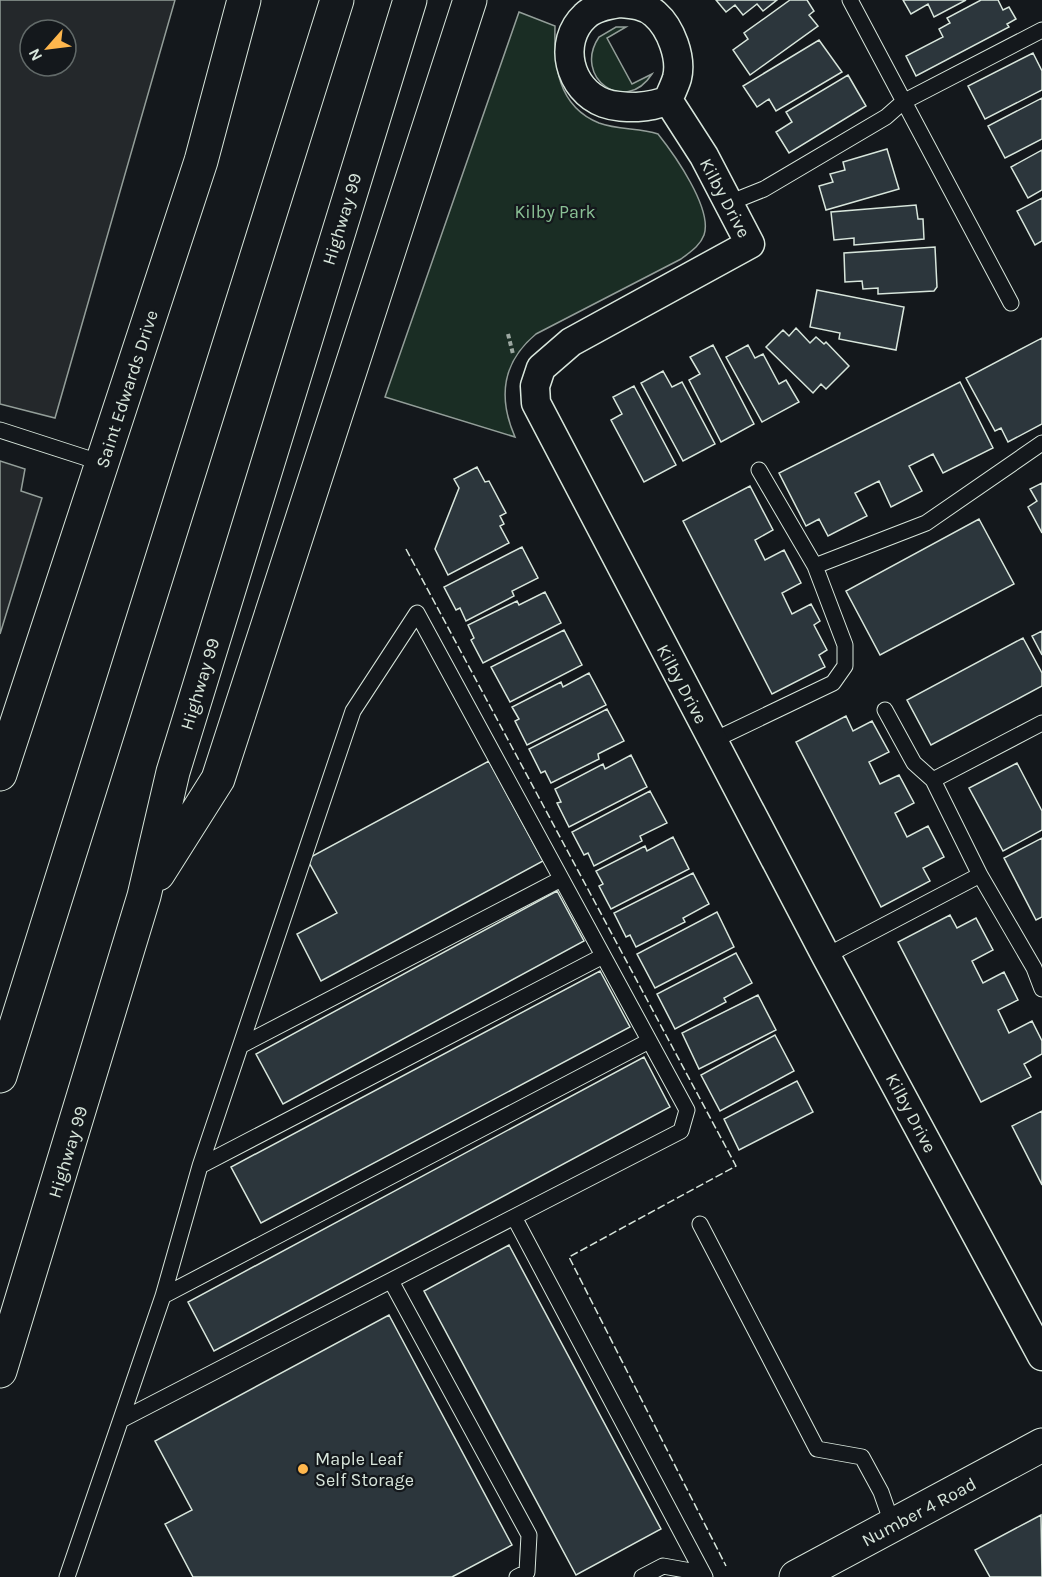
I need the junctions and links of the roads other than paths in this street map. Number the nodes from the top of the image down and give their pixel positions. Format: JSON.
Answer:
{"nodes":[{"id":1,"x":244,"y":0,"type":"edge"},
{"id":2,"x":337,"y":0,"type":"edge"},
{"id":3,"x":410,"y":0,"type":"edge"},
{"id":4,"x":470,"y":0,"type":"edge"},
{"id":5,"x":850,"y":0,"type":"edge"},
{"id":6,"x":1042,"y":30,"type":"edge"},
{"id":7,"x":668,"y":100,"type":"dead end"},
{"id":8,"x":903,"y":102,"type":"junction"},
{"id":9,"x":729,"y":202,"type":"junction"},
{"id":10,"x":1011,"y":303,"type":"dead end"},
{"id":11,"x":0,"y":430,"type":"edge"},
{"id":12,"x":1042,"y":443,"type":"edge"},
{"id":13,"x":102,"y":463,"type":"junction"},
{"id":14,"x":759,"y":470,"type":"dead end"},
{"id":15,"x":815,"y":566,"type":"junction"},
{"id":16,"x":885,"y":710,"type":"dead end"},
{"id":17,"x":1042,"y":723,"type":"edge"},
{"id":18,"x":712,"y":741,"type":"junction"},
{"id":19,"x":2,"y":762,"type":"edge"},
{"id":20,"x":933,"y":780,"type":"junction"},
{"id":21,"x":980,"y":874,"type":"junction"},
{"id":22,"x":561,"y":879,"type":"junction"},
{"id":23,"x":144,"y":896,"type":"junction"},
{"id":24,"x":603,"y":956,"type":"junction"},
{"id":25,"x":826,"y":956,"type":"junction"},
{"id":26,"x":1038,"y":966,"type":"edge"},
{"id":27,"x":1042,"y":989,"type":"edge"},
{"id":28,"x":650,"y":1041,"type":"junction"},
{"id":29,"x":242,"y":1045,"type":"junction"},
{"id":30,"x":0,"y":1076,"type":"edge"},
{"id":31,"x":200,"y":1166,"type":"junction"},
{"id":32,"x":514,"y":1217,"type":"junction"},
{"id":33,"x":700,"y":1224,"type":"dead end"},
{"id":34,"x":391,"y":1281,"type":"junction"},
{"id":35,"x":163,"y":1296,"type":"junction"},
{"id":36,"x":1042,"y":1356,"type":"edge"},
{"id":37,"x":0,"y":1371,"type":"edge"},
{"id":38,"x":121,"y":1420,"type":"junction"},
{"id":39,"x":1042,"y":1445,"type":"edge"},
{"id":40,"x":893,"y":1526,"type":"junction"},
{"id":41,"x":704,"y":1575,"type":"edge"},
{"id":42,"x":68,"y":1577,"type":"edge"},
{"id":43,"x":517,"y":1577,"type":"edge"},
{"id":44,"x":642,"y":1577,"type":"edge"},
{"id":45,"x":796,"y":1577,"type":"edge"}],
"edges":[{"from":1,"to":13,"type":"main road","name":"Saint Edwards Drive"},
{"from":2,"to":30,"type":"main road"},
{"from":3,"to":23,"type":"main road","name":"Highway 99"},
{"from":4,"to":23,"type":"main road"},
{"from":5,"to":8,"type":"lane"},
{"from":6,"to":8,"type":"lane"},
{"from":7,"to":9,"type":"street","name":"Kilby Drive"},
{"from":8,"to":9,"type":"lane"},
{"from":8,"to":10,"type":"lane"},
{"from":9,"to":18,"type":"street","name":"Kilby Drive"},
{"from":11,"to":13,"type":"lane"},
{"from":12,"to":15,"type":"lane"},
{"from":13,"to":19,"type":"main road","name":"Saint Edwards Drive"},
{"from":14,"to":15,"type":"lane"},
{"from":15,"to":18,"type":"lane"},
{"from":16,"to":20,"type":"lane"},
{"from":17,"to":20,"type":"lane"},
{"from":18,"to":25,"type":"street","name":"Kilby Drive"},
{"from":20,"to":21,"type":"lane"},
{"from":21,"to":25,"type":"lane"},
{"from":21,"to":26,"type":"lane"},
{"from":22,"to":24,"type":"lane"},
{"from":22,"to":29,"type":"lane"},
{"from":22,"to":29,"type":"lane"},
{"from":23,"to":37,"type":"main road","name":"Highway 99"},
{"from":24,"to":28,"type":"lane"},
{"from":24,"to":31,"type":"lane"},
{"from":25,"to":36,"type":"street","name":"Kilby Drive"},
{"from":26,"to":27,"type":"lane"},
{"from":28,"to":32,"type":"lane"},
{"from":28,"to":35,"type":"lane"},
{"from":29,"to":31,"type":"lane"},
{"from":31,"to":35,"type":"lane"},
{"from":32,"to":34,"type":"lane"},
{"from":32,"to":41,"type":"lane"},
{"from":33,"to":40,"type":"lane"},
{"from":34,"to":38,"type":"lane"},
{"from":34,"to":43,"type":"lane"},
{"from":35,"to":38,"type":"lane"},
{"from":38,"to":42,"type":"lane"},
{"from":39,"to":40,"type":"main road","name":"Number 4 Road"},
{"from":40,"to":45,"type":"main road","name":"Number 4 Road"},
{"from":41,"to":44,"type":"lane"}]}
